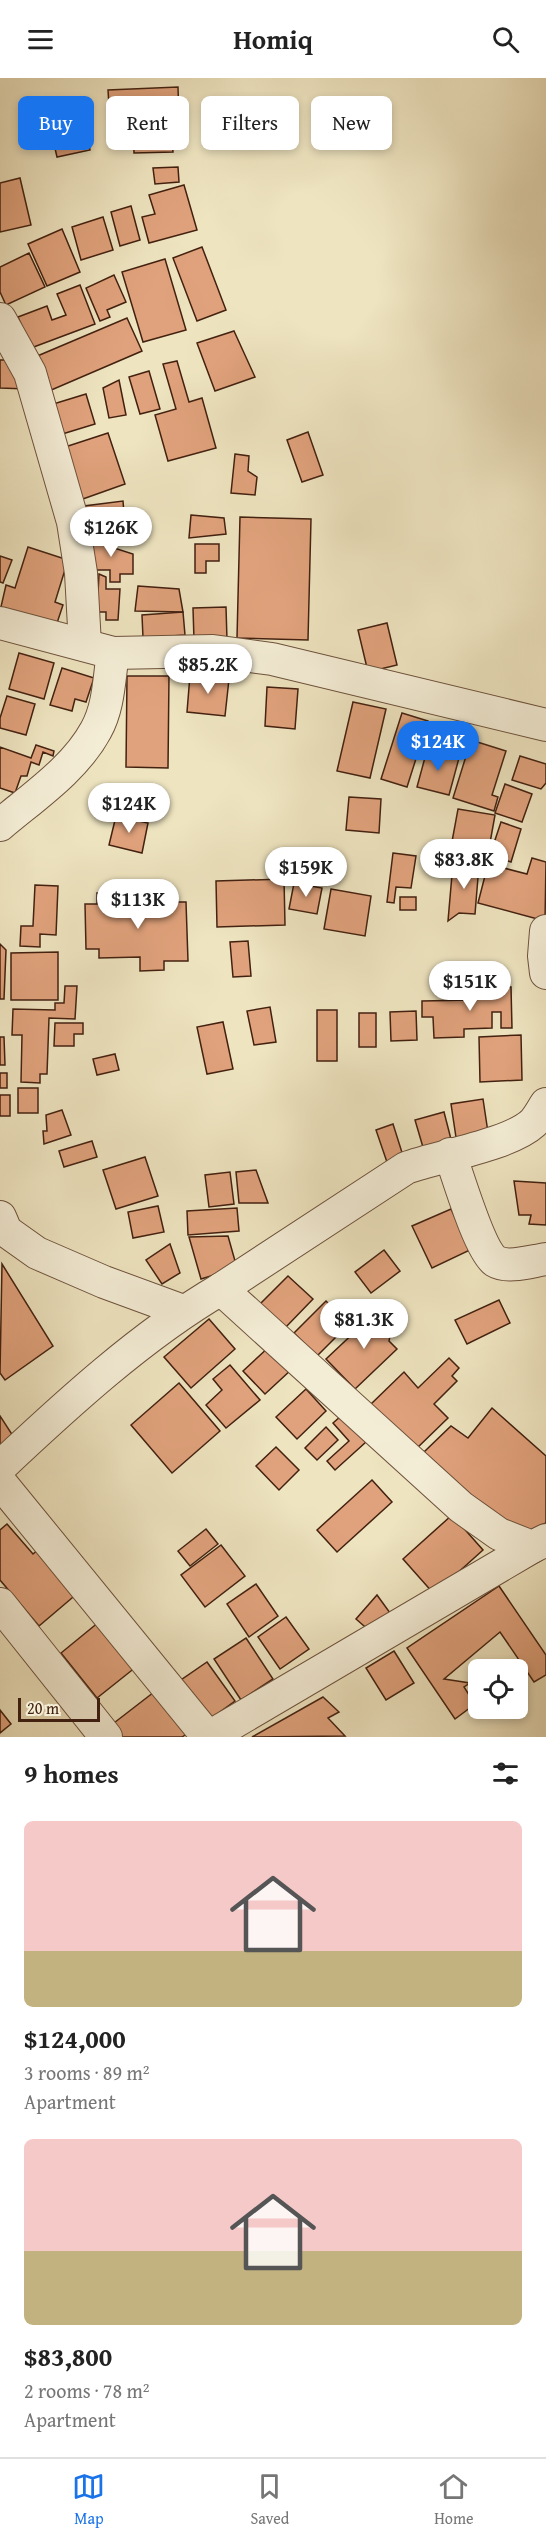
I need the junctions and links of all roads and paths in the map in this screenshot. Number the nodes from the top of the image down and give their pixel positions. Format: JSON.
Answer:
{"nodes":[{"id":1,"x":0,"y":319,"type":"edge"},
{"id":2,"x":0,"y":623,"type":"edge"},
{"id":3,"x":99,"y":649,"type":"junction"},
{"id":4,"x":546,"y":725,"type":"edge"},
{"id":5,"x":0,"y":825,"type":"edge"},
{"id":6,"x":546,"y":931,"type":"edge"},
{"id":7,"x":546,"y":973,"type":"edge"},
{"id":8,"x":546,"y":1104,"type":"edge"},
{"id":9,"x":450,"y":1154,"type":"junction"},
{"id":10,"x":0,"y":1217,"type":"edge"},
{"id":11,"x":546,"y":1259,"type":"edge"},
{"id":12,"x":221,"y":1289,"type":"junction"},
{"id":13,"x":183,"y":1311,"type":"junction"},
{"id":14,"x":0,"y":1467,"type":"edge"},
{"id":15,"x":0,"y":1482,"type":"edge"},
{"id":16,"x":539,"y":1543,"type":"edge"},
{"id":17,"x":0,"y":1604,"type":"edge"},
{"id":18,"x":106,"y":1737,"type":"edge"},
{"id":19,"x":208,"y":1737,"type":"edge"}],
"edges":[{"from":1,"to":3,"type":"street"},
{"from":2,"to":3,"type":"street"},
{"from":3,"to":4,"type":"street"},
{"from":3,"to":5,"type":"street"},
{"from":6,"to":7,"type":"street"},
{"from":8,"to":9,"type":"street"},
{"from":9,"to":11,"type":"street"},
{"from":9,"to":12,"type":"street"},
{"from":10,"to":13,"type":"street"},
{"from":12,"to":13,"type":"street"},
{"from":12,"to":16,"type":"street"},
{"from":13,"to":14,"type":"street"},
{"from":15,"to":19,"type":"street"},
{"from":16,"to":19,"type":"street"},
{"from":17,"to":18,"type":"street"}]}
